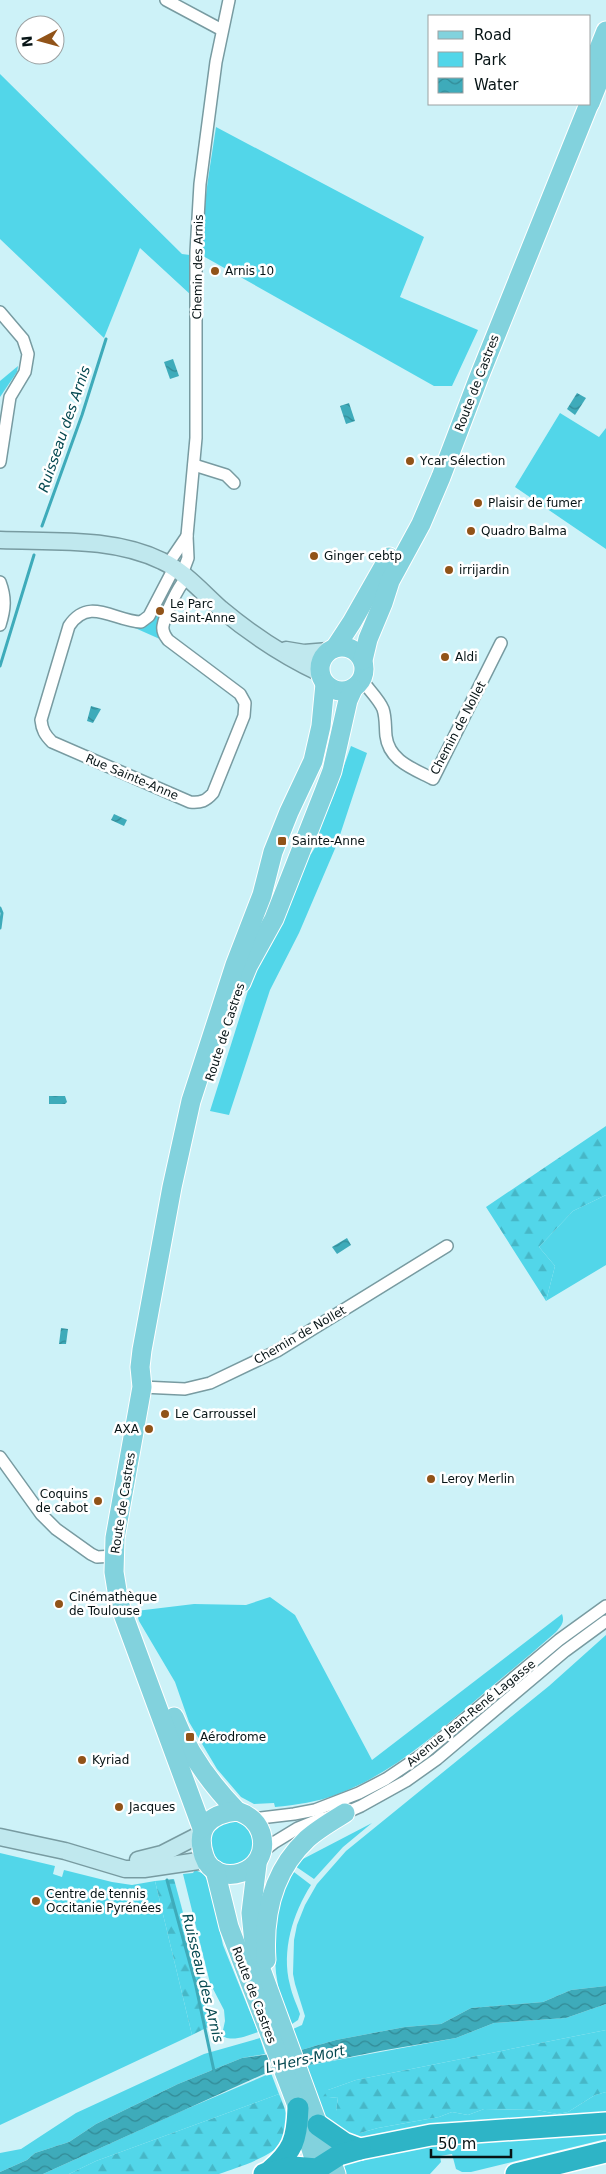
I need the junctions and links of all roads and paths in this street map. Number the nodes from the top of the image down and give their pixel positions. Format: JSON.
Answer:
{"nodes":[{"id":1,"x":166,"y":0,"type":"edge"},
{"id":2,"x":229,"y":0,"type":"edge"},
{"id":3,"x":222,"y":30,"type":"junction"},
{"id":4,"x":606,"y":31,"type":"edge"},
{"id":5,"x":606,"y":63,"type":"edge"},
{"id":6,"x":591,"y":68,"type":"edge"},
{"id":7,"x":591,"y":100,"type":"edge"},
{"id":8,"x":577,"y":105,"type":"edge"},
{"id":9,"x":589,"y":105,"type":"edge"},
{"id":10,"x":1,"y":316,"type":"edge"},
{"id":11,"x":0,"y":462,"type":"edge"},
{"id":12,"x":194,"y":465,"type":"junction"},
{"id":13,"x":234,"y":483,"type":"dead end"},
{"id":14,"x":187,"y":536,"type":"junction"},
{"id":15,"x":0,"y":540,"type":"edge"},
{"id":16,"x":177,"y":571,"type":"junction"},
{"id":17,"x":0,"y":582,"type":"edge"},
{"id":18,"x":0,"y":625,"type":"edge"},
{"id":19,"x":501,"y":643,"type":"dead end"},
{"id":20,"x":272,"y":647,"type":"junction"},
{"id":21,"x":332,"y":650,"type":"junction"},
{"id":22,"x":363,"y":660,"type":"junction"},
{"id":23,"x":323,"y":679,"type":"junction"},
{"id":24,"x":358,"y":684,"type":"junction"},
{"id":25,"x":447,"y":1246,"type":"dead end"},
{"id":26,"x":142,"y":1387,"type":"junction"},
{"id":27,"x":1,"y":1459,"type":"edge"},
{"id":28,"x":114,"y":1556,"type":"junction"},
{"id":29,"x":604,"y":1610,"type":"edge"},
{"id":30,"x":124,"y":1619,"type":"junction"},
{"id":31,"x":606,"y":1620,"type":"edge"},
{"id":32,"x":345,"y":1813,"type":"junction"},
{"id":33,"x":253,"y":1815,"type":"junction"},
{"id":34,"x":202,"y":1831,"type":"junction"},
{"id":35,"x":0,"y":1837,"type":"edge"},
{"id":36,"x":69,"y":1852,"type":"junction"},
{"id":37,"x":259,"y":1858,"type":"junction"},
{"id":38,"x":210,"y":1865,"type":"junction"},
{"id":39,"x":267,"y":1988,"type":"junction"},
{"id":40,"x":272,"y":2020,"type":"junction"},
{"id":41,"x":304,"y":2106,"type":"junction"},
{"id":42,"x":606,"y":2122,"type":"edge"},
{"id":43,"x":318,"y":2125,"type":"junction"},
{"id":44,"x":360,"y":2149,"type":"junction"},
{"id":45,"x":606,"y":2152,"type":"edge"},
{"id":46,"x":325,"y":2170,"type":"edge"},
{"id":47,"x":266,"y":2173,"type":"edge"},
{"id":48,"x":516,"y":2174,"type":"edge"}],
"edges":[{"from":1,"to":3,"type":"street"},
{"from":2,"to":3,"type":"street","name":"Chemin des Arnis"},
{"from":3,"to":12,"type":"street","name":"Chemin des Arnis"},
{"from":4,"to":6,"type":"main road"},
{"from":5,"to":7,"type":"main road","name":"Route de Castres"},
{"from":8,"to":21,"type":"main road","name":"Route de Castres"},
{"from":9,"to":22,"type":"main road","name":"Route de Castres"},
{"from":10,"to":11,"type":"street"},
{"from":12,"to":13,"type":"street"},
{"from":12,"to":14,"type":"street","name":"Chemin des Arnis"},
{"from":14,"to":16,"type":"street","name":"Chemin des Arnis"},
{"from":14,"to":16,"type":"street","name":"Chemin des Arnis"},
{"from":15,"to":16,"type":"street"},
{"from":16,"to":16,"type":"street","name":"Rue Sainte-Anne"},
{"from":16,"to":20,"type":"street"},
{"from":17,"to":18,"type":"street"},
{"from":19,"to":24,"type":"street","name":"Chemin de Nollet"},
{"from":20,"to":21,"type":"street"},
{"from":20,"to":23,"type":"street"},
{"from":21,"to":22,"type":"main road"},
{"from":21,"to":23,"type":"main road"},
{"from":22,"to":24,"type":"main road"},
{"from":23,"to":24,"type":"main road"},
{"from":23,"to":26,"type":"main road","name":"Route de Castres"},
{"from":24,"to":26,"type":"main road","name":"Route de Castres"},
{"from":25,"to":26,"type":"street","name":"Chemin de Nollet"},
{"from":26,"to":28,"type":"main road","name":"Route de Castres"},
{"from":27,"to":28,"type":"street"},
{"from":28,"to":30,"type":"main road","name":"Route de Castres"},
{"from":29,"to":33,"type":"street","name":"Avenue Jean-René Lagasse"},
{"from":30,"to":33,"type":"main road","name":"Route de Castres"},
{"from":30,"to":34,"type":"main road","name":"Route de Castres"},
{"from":31,"to":32,"type":"street","name":"Avenue Jean-René Lagasse"},
{"from":32,"to":37,"type":"street","name":"Avenue Jean-René Lagasse"},
{"from":32,"to":39,"type":"main road"},
{"from":33,"to":34,"type":"main road"},
{"from":33,"to":37,"type":"main road"},
{"from":34,"to":36,"type":"street"},
{"from":34,"to":38,"type":"main road"},
{"from":35,"to":36,"type":"street"},
{"from":36,"to":38,"type":"street"},
{"from":37,"to":38,"type":"main road"},
{"from":37,"to":39,"type":"main road","name":"Route de Castres"},
{"from":38,"to":40,"type":"main road","name":"Route de Castres"},
{"from":39,"to":40,"type":"main road","name":"Route de Castres"},
{"from":40,"to":41,"type":"main road","name":"Route de Castres"},
{"from":41,"to":43,"type":"main road","name":"Route de Castres"},
{"from":41,"to":46,"type":"main road","name":"Route de Castres"},
{"from":41,"to":47,"type":"highway"},
{"from":42,"to":44,"type":"highway"},
{"from":43,"to":44,"type":"highway"},
{"from":43,"to":46,"type":"main road","name":"Route de Castres"},
{"from":44,"to":46,"type":"highway"},
{"from":45,"to":48,"type":"highway"},
{"from":46,"to":47,"type":"highway"}]}
